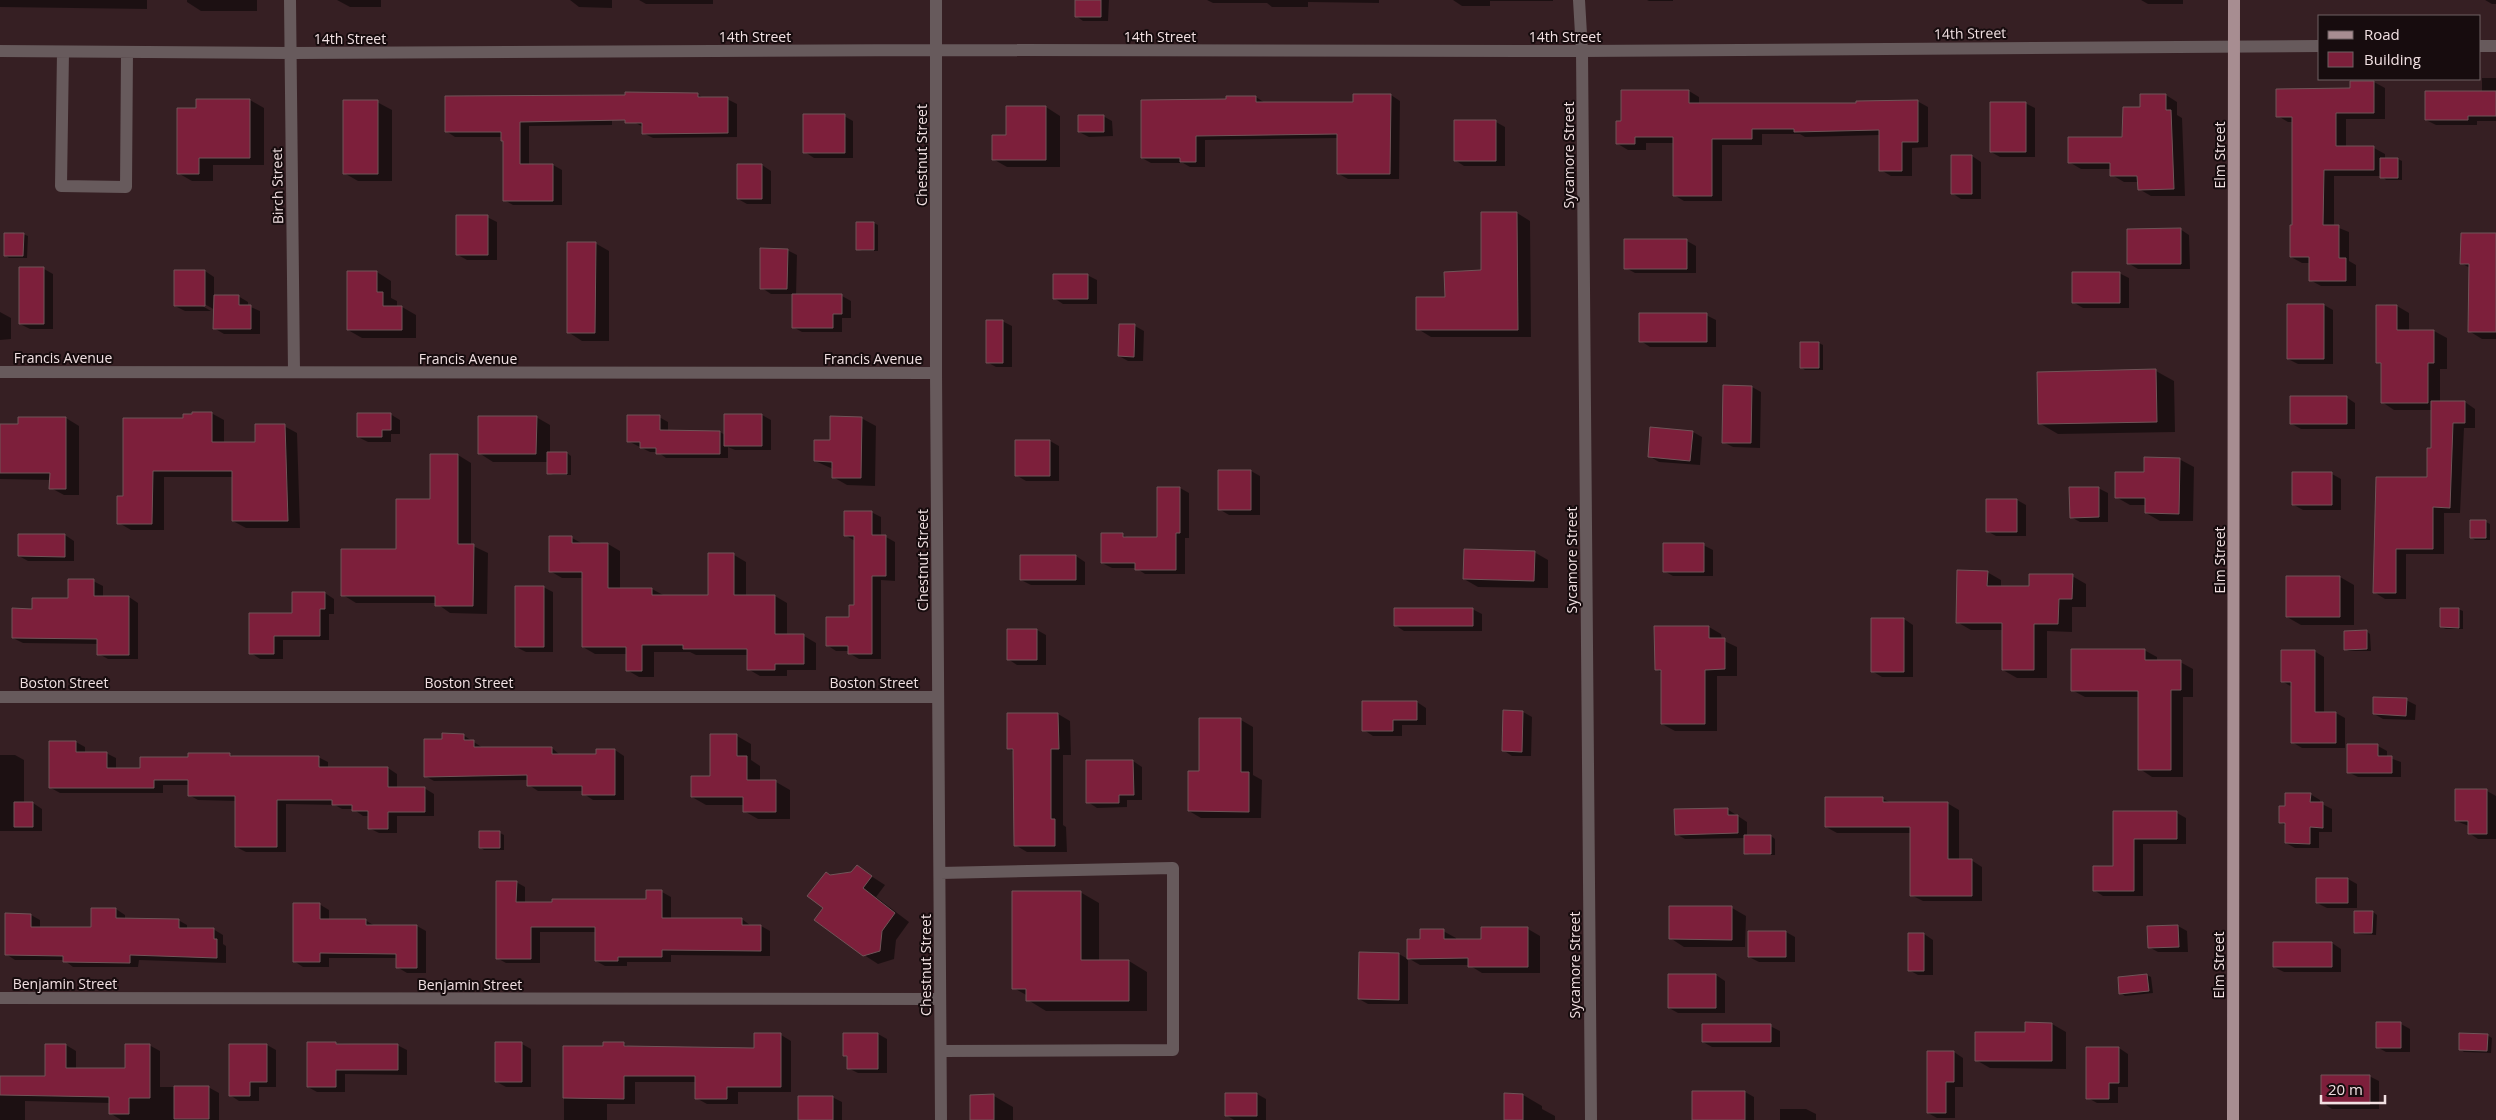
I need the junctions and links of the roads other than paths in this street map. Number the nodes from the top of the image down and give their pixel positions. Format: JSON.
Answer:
{"nodes":[{"id":1,"x":290,"y":0,"type":"edge"},
{"id":2,"x":936,"y":0,"type":"edge"},
{"id":3,"x":1579,"y":0,"type":"edge"},
{"id":4,"x":2234,"y":0,"type":"edge"},
{"id":5,"x":2234,"y":46,"type":"junction"},
{"id":6,"x":2318,"y":46,"type":"edge"},
{"id":7,"x":2481,"y":46,"type":"edge"},
{"id":8,"x":2496,"y":46,"type":"edge"},
{"id":9,"x":936,"y":50,"type":"junction"},
{"id":10,"x":0,"y":51,"type":"edge"},
{"id":11,"x":1582,"y":51,"type":"junction"},
{"id":12,"x":63,"y":52,"type":"junction"},
{"id":13,"x":127,"y":52,"type":"junction"},
{"id":14,"x":291,"y":53,"type":"junction"},
{"id":15,"x":0,"y":372,"type":"edge"},
{"id":16,"x":294,"y":372,"type":"junction"},
{"id":17,"x":936,"y":373,"type":"junction"},
{"id":18,"x":0,"y":697,"type":"edge"},
{"id":19,"x":938,"y":697,"type":"junction"},
{"id":20,"x":940,"y":873,"type":"junction"},
{"id":21,"x":0,"y":998,"type":"edge"},
{"id":22,"x":940,"y":999,"type":"junction"},
{"id":23,"x":941,"y":1052,"type":"junction"},
{"id":24,"x":941,"y":1120,"type":"edge"},
{"id":25,"x":1591,"y":1120,"type":"edge"},
{"id":26,"x":2233,"y":1120,"type":"edge"}],
"edges":[{"from":1,"to":14,"type":"street","name":"Birch Street"},
{"from":2,"to":9,"type":"street","name":"Chestnut Street"},
{"from":3,"to":11,"type":"street","name":"Sycamore Street"},
{"from":4,"to":5,"type":"main road","name":"Elm Street"},
{"from":5,"to":6,"type":"street","name":"14th Street"},
{"from":5,"to":11,"type":"street","name":"14th Street"},
{"from":5,"to":26,"type":"main road","name":"Elm Street"},
{"from":7,"to":8,"type":"street"},
{"from":9,"to":11,"type":"street","name":"14th Street"},
{"from":9,"to":14,"type":"street","name":"14th Street"},
{"from":9,"to":17,"type":"street","name":"Chestnut Street"},
{"from":10,"to":12,"type":"street","name":"14th Street"},
{"from":11,"to":25,"type":"street","name":"Sycamore Street"},
{"from":12,"to":13,"type":"street","name":"14th Street"},
{"from":12,"to":13,"type":"street"},
{"from":13,"to":14,"type":"street","name":"14th Street"},
{"from":14,"to":16,"type":"street","name":"Birch Street"},
{"from":15,"to":16,"type":"street","name":"Francis Avenue"},
{"from":16,"to":17,"type":"street","name":"Francis Avenue"},
{"from":17,"to":19,"type":"street","name":"Chestnut Street"},
{"from":18,"to":19,"type":"street","name":"Boston Street"},
{"from":19,"to":20,"type":"street","name":"Chestnut Street"},
{"from":20,"to":22,"type":"street","name":"Chestnut Street"},
{"from":20,"to":23,"type":"street"},
{"from":21,"to":22,"type":"street","name":"Benjamin Street"},
{"from":22,"to":23,"type":"street","name":"Chestnut Street"},
{"from":23,"to":24,"type":"street","name":"Chestnut Street"}]}
